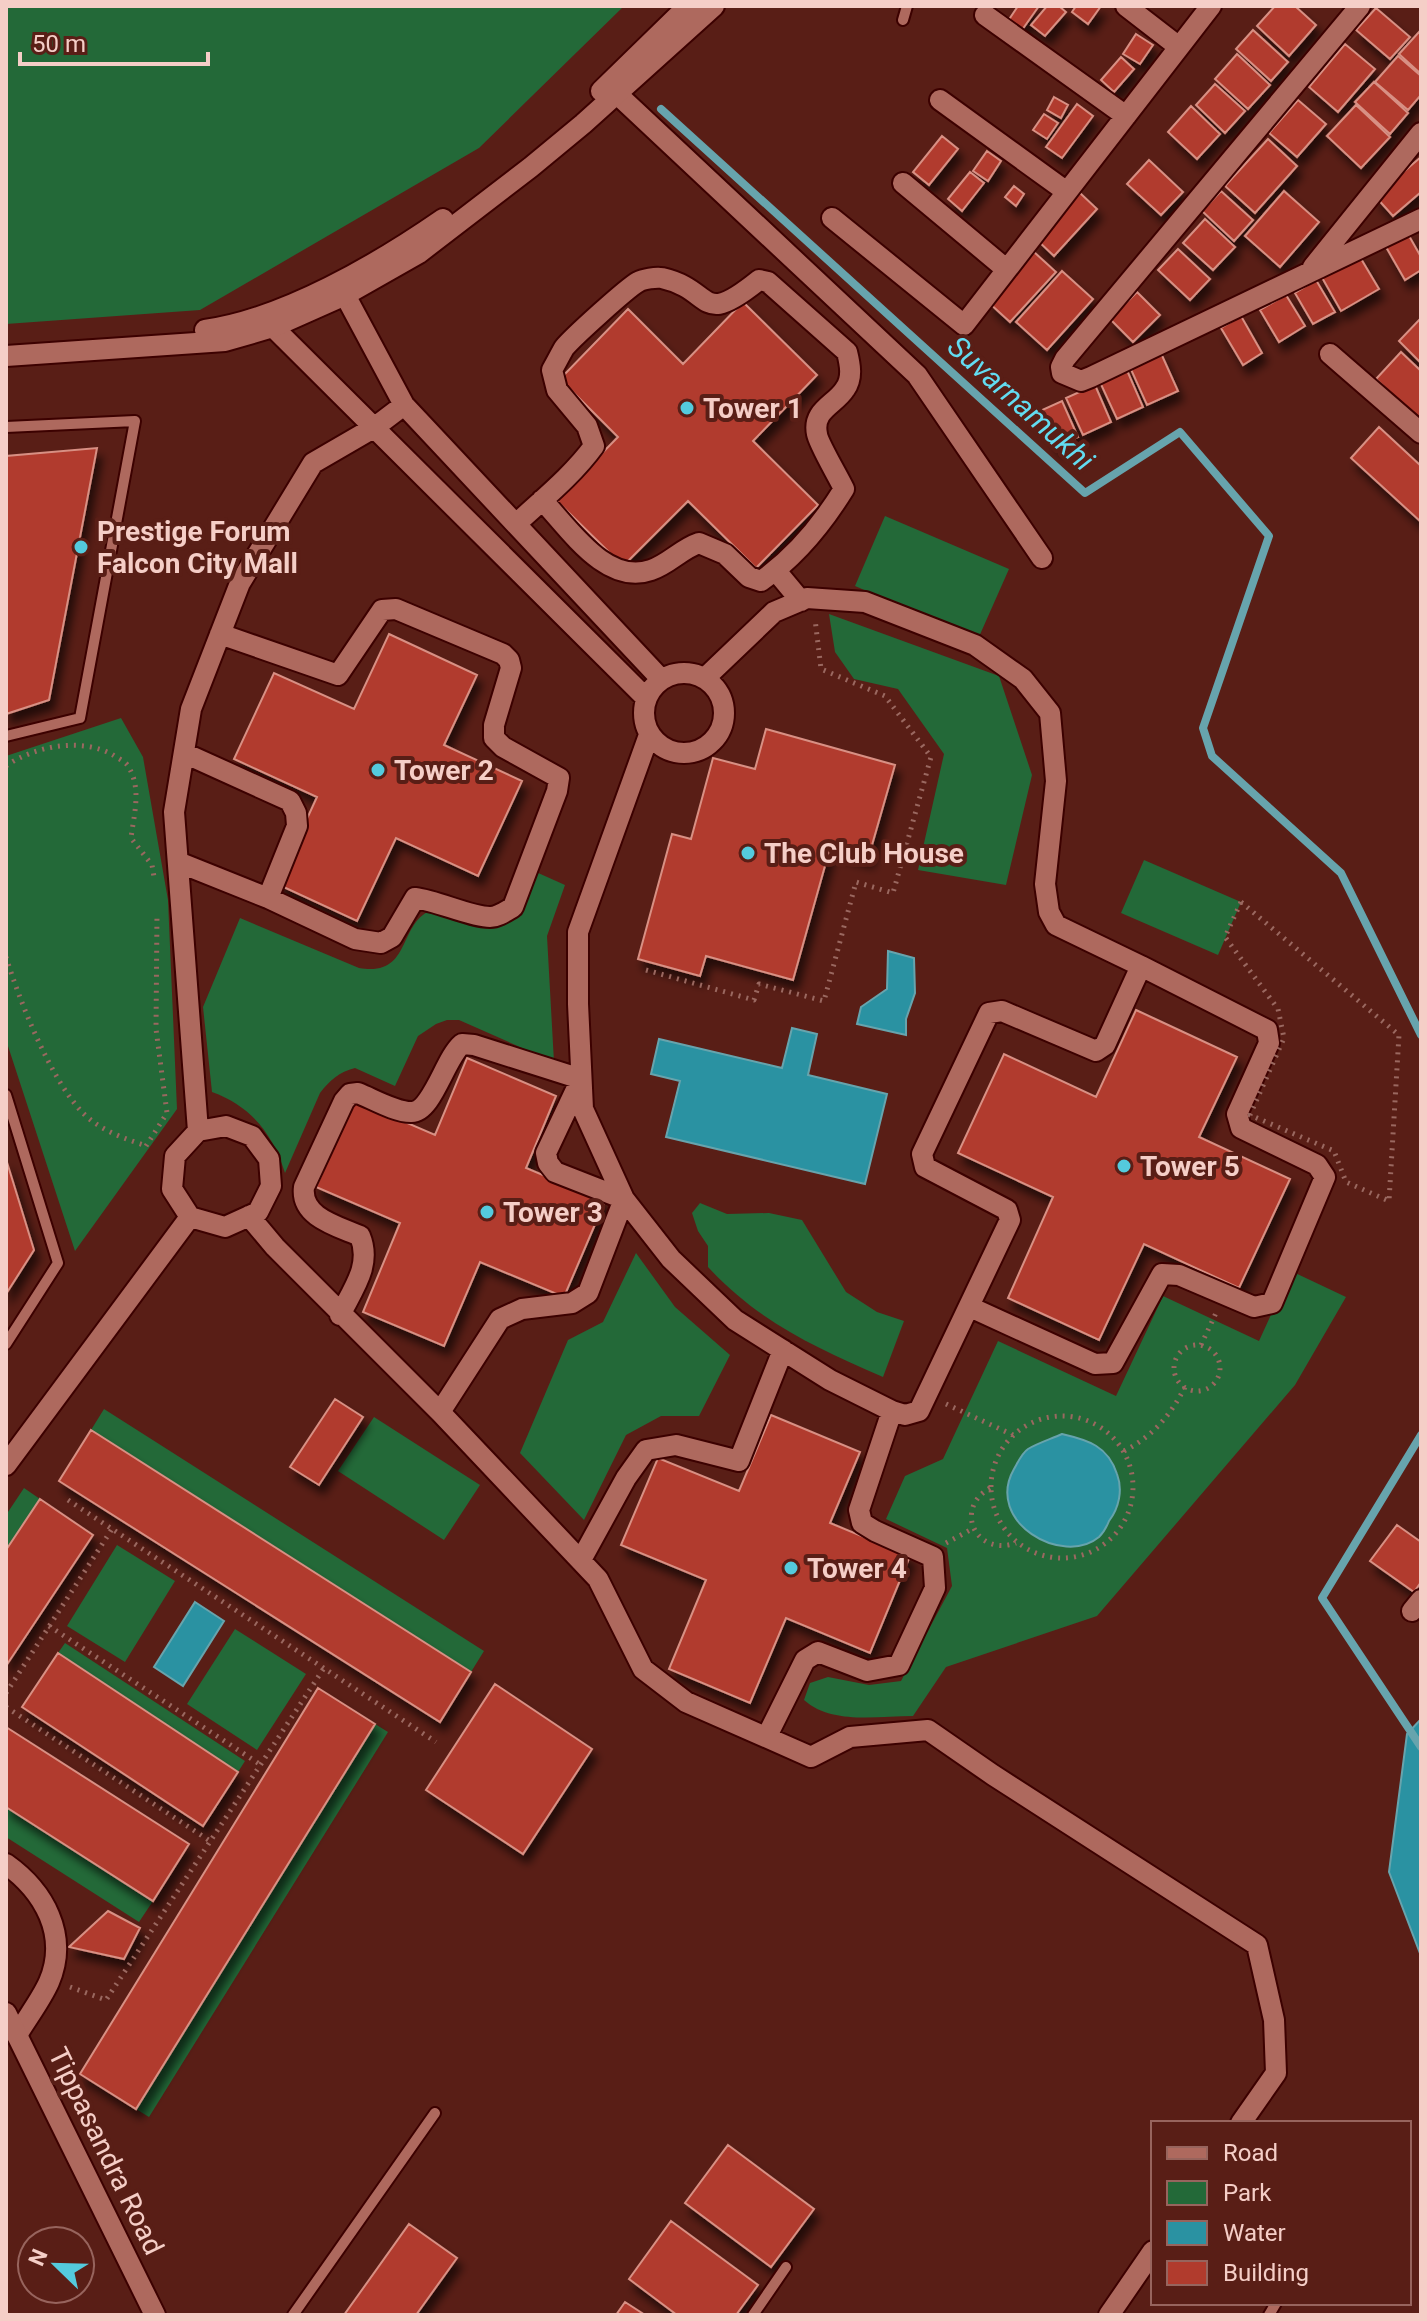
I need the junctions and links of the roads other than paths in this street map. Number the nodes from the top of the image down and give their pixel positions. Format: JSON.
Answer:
{"nodes":[{"id":1,"x":688,"y":6,"type":"edge"},
{"id":2,"x":714,"y":6,"type":"edge"},
{"id":3,"x":907,"y":6,"type":"edge"},
{"id":4,"x":1126,"y":6,"type":"edge"},
{"id":5,"x":1211,"y":6,"type":"edge"},
{"id":6,"x":1360,"y":6,"type":"edge"},
{"id":7,"x":985,"y":15,"type":"dead end"},
{"id":8,"x":903,"y":20,"type":"dead end"},
{"id":9,"x":1179,"y":47,"type":"junction"},
{"id":10,"x":617,"y":94,"type":"junction"},
{"id":11,"x":940,"y":100,"type":"dead end"},
{"id":12,"x":1126,"y":116,"type":"junction"},
{"id":13,"x":1421,"y":133,"type":"edge"},
{"id":14,"x":903,"y":183,"type":"dead end"},
{"id":15,"x":1067,"y":192,"type":"junction"},
{"id":16,"x":832,"y":218,"type":"dead end"},
{"id":17,"x":1421,"y":219,"type":"edge"},
{"id":18,"x":1006,"y":269,"type":"junction"},
{"id":19,"x":1309,"y":273,"type":"junction"},
{"id":20,"x":345,"y":295,"type":"junction"},
{"id":21,"x":273,"y":327,"type":"junction"},
{"id":22,"x":6,"y":343,"type":"edge"},
{"id":23,"x":1330,"y":354,"type":"dead end"},
{"id":24,"x":6,"y":356,"type":"edge"},
{"id":25,"x":404,"y":405,"type":"junction"},
{"id":26,"x":6,"y":427,"type":"edge"},
{"id":27,"x":375,"y":427,"type":"junction"},
{"id":28,"x":1421,"y":433,"type":"edge"},
{"id":29,"x":542,"y":500,"type":"junction"},
{"id":30,"x":516,"y":524,"type":"junction"},
{"id":31,"x":1042,"y":558,"type":"dead end"},
{"id":32,"x":776,"y":571,"type":"junction"},
{"id":33,"x":807,"y":600,"type":"junction"},
{"id":34,"x":220,"y":634,"type":"junction"},
{"id":35,"x":705,"y":678,"type":"junction"},
{"id":36,"x":661,"y":679,"type":"junction"},
{"id":37,"x":646,"y":698,"type":"junction"},
{"id":38,"x":649,"y":735,"type":"junction"},
{"id":39,"x":6,"y":736,"type":"edge"},
{"id":40,"x":184,"y":753,"type":"junction"},
{"id":41,"x":178,"y":862,"type":"junction"},
{"id":42,"x":268,"y":898,"type":"junction"},
{"id":43,"x":1141,"y":966,"type":"junction"},
{"id":44,"x":581,"y":1079,"type":"junction"},
{"id":45,"x":6,"y":1095,"type":"edge"},
{"id":46,"x":198,"y":1131,"type":"junction"},
{"id":47,"x":624,"y":1199,"type":"junction"},
{"id":48,"x":249,"y":1216,"type":"junction"},
{"id":49,"x":190,"y":1217,"type":"junction"},
{"id":50,"x":970,"y":1307,"type":"junction"},
{"id":51,"x":340,"y":1315,"type":"junction"},
{"id":52,"x":6,"y":1344,"type":"edge"},
{"id":53,"x":783,"y":1350,"type":"junction"},
{"id":54,"x":892,"y":1411,"type":"junction"},
{"id":55,"x":440,"y":1412,"type":"junction"},
{"id":56,"x":6,"y":1465,"type":"edge"},
{"id":57,"x":581,"y":1560,"type":"junction"},
{"id":58,"x":767,"y":1736,"type":"junction"},
{"id":59,"x":6,"y":1864,"type":"edge"},
{"id":60,"x":6,"y":2013,"type":"edge"},
{"id":61,"x":17,"y":2035,"type":"junction"},
{"id":62,"x":435,"y":2113,"type":"dead end"},
{"id":63,"x":1242,"y":2121,"type":"edge"},
{"id":64,"x":1151,"y":2254,"type":"edge"},
{"id":65,"x":786,"y":2267,"type":"dead end"},
{"id":66,"x":155,"y":2315,"type":"edge"},
{"id":67,"x":293,"y":2315,"type":"edge"},
{"id":68,"x":753,"y":2315,"type":"edge"},
{"id":69,"x":1109,"y":2315,"type":"edge"}],
"edges":[{"from":1,"to":22,"type":"street"},
{"from":2,"to":10,"type":"street"},
{"from":3,"to":8,"type":"lane"},
{"from":4,"to":9,"type":"street"},
{"from":5,"to":9,"type":"street"},
{"from":6,"to":19,"type":"street"},
{"from":7,"to":12,"type":"street"},
{"from":9,"to":12,"type":"street"},
{"from":10,"to":20,"type":"street"},
{"from":10,"to":31,"type":"street"},
{"from":11,"to":15,"type":"street"},
{"from":12,"to":15,"type":"street"},
{"from":13,"to":19,"type":"street"},
{"from":14,"to":18,"type":"street"},
{"from":15,"to":18,"type":"street"},
{"from":16,"to":18,"type":"street"},
{"from":17,"to":19,"type":"street"},
{"from":20,"to":21,"type":"street"},
{"from":20,"to":25,"type":"street"},
{"from":21,"to":24,"type":"street"},
{"from":21,"to":27,"type":"street"},
{"from":23,"to":28,"type":"street"},
{"from":25,"to":27,"type":"street"},
{"from":25,"to":30,"type":"street"},
{"from":26,"to":39,"type":"lane"},
{"from":27,"to":34,"type":"street"},
{"from":27,"to":37,"type":"street"},
{"from":29,"to":30,"type":"street"},
{"from":29,"to":32,"type":"street"},
{"from":29,"to":32,"type":"street"},
{"from":30,"to":36,"type":"street"},
{"from":32,"to":33,"type":"street"},
{"from":33,"to":35,"type":"street"},
{"from":33,"to":43,"type":"street"},
{"from":34,"to":40,"type":"street"},
{"from":34,"to":42,"type":"street"},
{"from":35,"to":36,"type":"street"},
{"from":35,"to":38,"type":"street"},
{"from":36,"to":37,"type":"street"},
{"from":37,"to":38,"type":"street"},
{"from":38,"to":44,"type":"street"},
{"from":40,"to":41,"type":"street"},
{"from":40,"to":42,"type":"street"},
{"from":41,"to":42,"type":"street"},
{"from":41,"to":46,"type":"street"},
{"from":43,"to":50,"type":"street"},
{"from":43,"to":50,"type":"street"},
{"from":44,"to":47,"type":"street"},
{"from":44,"to":47,"type":"street"},
{"from":44,"to":51,"type":"street"},
{"from":45,"to":52,"type":"lane"},
{"from":46,"to":48,"type":"street"},
{"from":46,"to":49,"type":"street"},
{"from":47,"to":53,"type":"street"},
{"from":47,"to":55,"type":"street"},
{"from":48,"to":49,"type":"street"},
{"from":48,"to":51,"type":"street"},
{"from":49,"to":56,"type":"street"},
{"from":50,"to":54,"type":"street"},
{"from":51,"to":55,"type":"street"},
{"from":53,"to":54,"type":"street"},
{"from":53,"to":57,"type":"street"},
{"from":54,"to":58,"type":"street"},
{"from":55,"to":57,"type":"street"},
{"from":57,"to":58,"type":"street"},
{"from":58,"to":63,"type":"street"},
{"from":59,"to":61,"type":"street"},
{"from":60,"to":61,"type":"street","name":"Tippasandra Road"},
{"from":61,"to":66,"type":"street","name":"Tippasandra Road"},
{"from":62,"to":67,"type":"lane"},
{"from":64,"to":69,"type":"street"},
{"from":65,"to":68,"type":"lane"}]}
